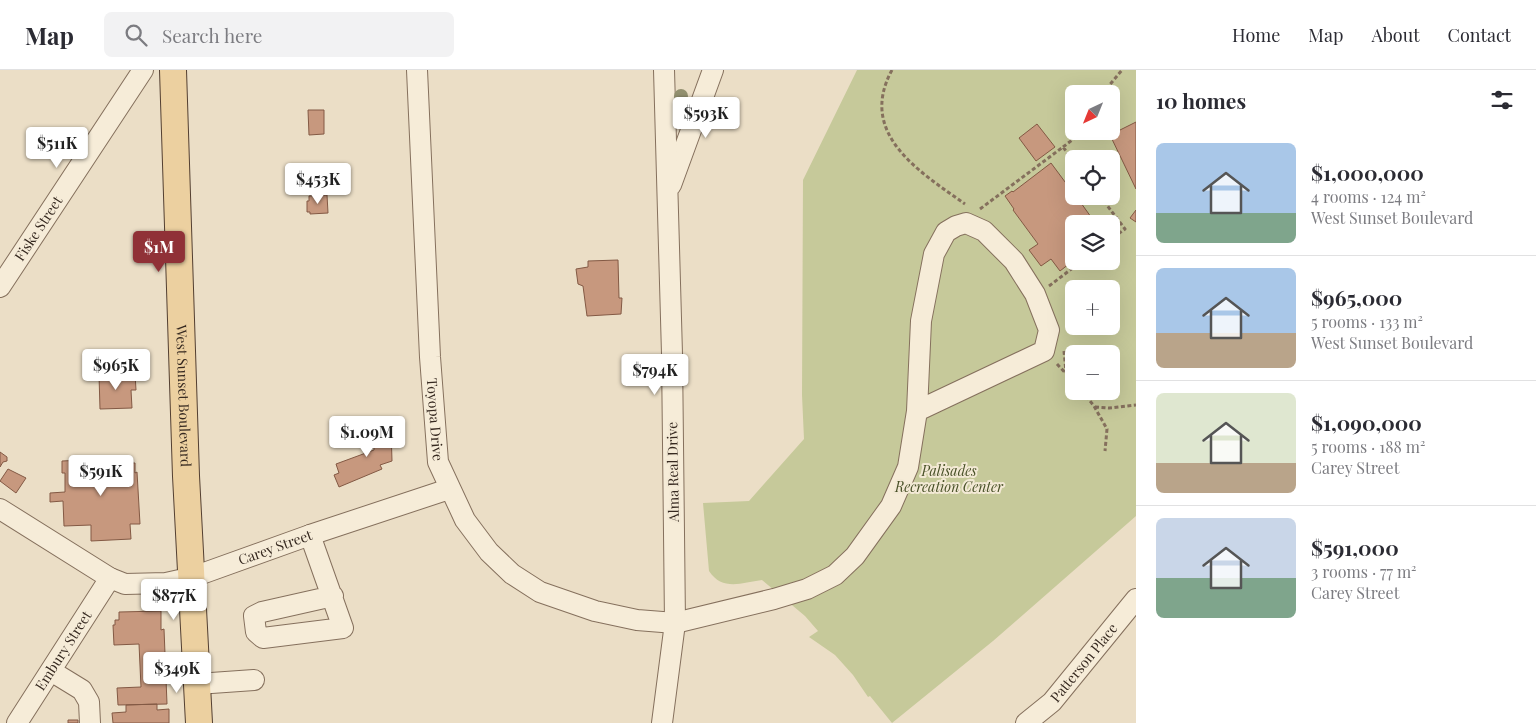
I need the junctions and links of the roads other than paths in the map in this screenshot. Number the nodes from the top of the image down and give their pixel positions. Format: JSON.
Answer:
{"nodes":[{"id":1,"x":143,"y":70,"type":"edge"},
{"id":2,"x":174,"y":70,"type":"edge"},
{"id":3,"x":417,"y":70,"type":"edge"},
{"id":4,"x":664,"y":70,"type":"edge"},
{"id":5,"x":713,"y":70,"type":"edge"},
{"id":6,"x":667,"y":196,"type":"junction"},
{"id":7,"x":0,"y":286,"type":"edge"},
{"id":8,"x":917,"y":411,"type":"junction"},
{"id":9,"x":449,"y":489,"type":"junction"},
{"id":10,"x":0,"y":509,"type":"edge"},
{"id":11,"x":310,"y":535,"type":"junction"},
{"id":12,"x":192,"y":577,"type":"junction"},
{"id":13,"x":110,"y":578,"type":"junction"},
{"id":14,"x":333,"y":596,"type":"dead end"},
{"id":15,"x":1136,"y":599,"type":"edge"},
{"id":16,"x":675,"y":623,"type":"junction"},
{"id":17,"x":51,"y":671,"type":"junction"},
{"id":18,"x":254,"y":680,"type":"dead end"},
{"id":19,"x":197,"y":684,"type":"junction"},
{"id":20,"x":18,"y":723,"type":"edge"},
{"id":21,"x":90,"y":723,"type":"edge"},
{"id":22,"x":199,"y":723,"type":"edge"},
{"id":23,"x":662,"y":723,"type":"edge"},
{"id":24,"x":1026,"y":723,"type":"edge"}],
"edges":[{"from":1,"to":7,"type":"street","name":"Fiske Street"},
{"from":2,"to":12,"type":"main road","name":"West Sunset Boulevard"},
{"from":3,"to":9,"type":"street","name":"Toyopa Drive"},
{"from":4,"to":6,"type":"street","name":"Alma Real Drive"},
{"from":5,"to":6,"type":"street"},
{"from":6,"to":16,"type":"street","name":"Alma Real Drive"},
{"from":8,"to":8,"type":"street","name":"Toyopa Drive"},
{"from":8,"to":16,"type":"street","name":"Toyopa Drive"},
{"from":9,"to":11,"type":"street","name":"Carey Street"},
{"from":9,"to":16,"type":"street","name":"Toyopa Drive"},
{"from":10,"to":13,"type":"street","name":"Carey Street"},
{"from":11,"to":12,"type":"street","name":"Carey Street"},
{"from":11,"to":14,"type":"street"},
{"from":12,"to":13,"type":"street","name":"Carey Street"},
{"from":12,"to":19,"type":"main road","name":"West Sunset Boulevard"},
{"from":13,"to":17,"type":"street","name":"Embury Street"},
{"from":15,"to":24,"type":"street","name":"Patterson Place"},
{"from":16,"to":23,"type":"street","name":"Alma Real Drive"},
{"from":17,"to":20,"type":"street","name":"Embury Street"},
{"from":17,"to":21,"type":"street"},
{"from":18,"to":19,"type":"street"},
{"from":19,"to":22,"type":"main road","name":"West Sunset Boulevard"}]}
